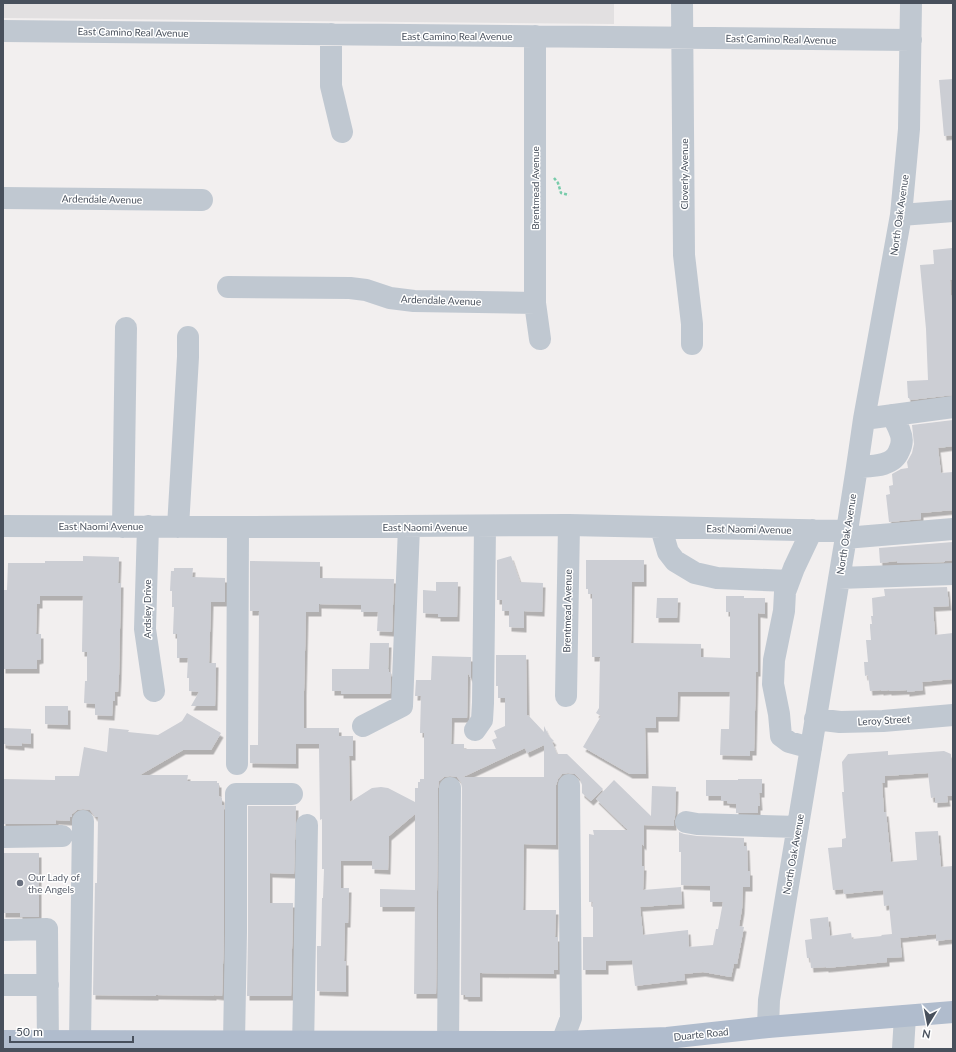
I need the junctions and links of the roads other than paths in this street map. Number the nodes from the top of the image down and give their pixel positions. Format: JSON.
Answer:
{"nodes":[{"id":1,"x":682,"y":3,"type":"edge"},
{"id":2,"x":911,"y":3,"type":"edge"},
{"id":3,"x":3,"y":31,"type":"edge"},
{"id":4,"x":331,"y":34,"type":"junction"},
{"id":5,"x":535,"y":36,"type":"junction"},
{"id":6,"x":682,"y":38,"type":"junction"},
{"id":7,"x":911,"y":40,"type":"junction"},
{"id":8,"x":342,"y":132,"type":"dead end"},
{"id":9,"x":3,"y":198,"type":"edge"},
{"id":10,"x":202,"y":200,"type":"dead end"},
{"id":11,"x":953,"y":211,"type":"edge"},
{"id":12,"x":901,"y":215,"type":"junction"},
{"id":13,"x":228,"y":287,"type":"dead end"},
{"id":14,"x":535,"y":303,"type":"junction"},
{"id":15,"x":126,"y":328,"type":"dead end"},
{"id":16,"x":188,"y":337,"type":"dead end"},
{"id":17,"x":540,"y":339,"type":"dead end"},
{"id":18,"x":692,"y":344,"type":"dead end"},
{"id":19,"x":953,"y":407,"type":"edge"},
{"id":20,"x":892,"y":415,"type":"junction"},
{"id":21,"x":864,"y":419,"type":"junction"},
{"id":22,"x":857,"y":467,"type":"junction"},
{"id":23,"x":569,"y":525,"type":"junction"},
{"id":24,"x":3,"y":526,"type":"edge"},
{"id":25,"x":148,"y":526,"type":"junction"},
{"id":26,"x":484,"y":526,"type":"junction"},
{"id":27,"x":123,"y":527,"type":"junction"},
{"id":28,"x":178,"y":527,"type":"junction"},
{"id":29,"x":238,"y":527,"type":"junction"},
{"id":30,"x":408,"y":527,"type":"junction"},
{"id":31,"x":661,"y":528,"type":"junction"},
{"id":32,"x":953,"y":529,"type":"edge"},
{"id":33,"x":812,"y":530,"type":"junction"},
{"id":34,"x":846,"y":535,"type":"junction"},
{"id":35,"x":953,"y":574,"type":"edge"},
{"id":36,"x":839,"y":578,"type":"junction"},
{"id":37,"x":789,"y":581,"type":"junction"},
{"id":38,"x":154,"y":691,"type":"dead end"},
{"id":39,"x":566,"y":696,"type":"dead end"},
{"id":40,"x":953,"y":715,"type":"edge"},
{"id":41,"x":815,"y":719,"type":"junction"},
{"id":42,"x":363,"y":726,"type":"dead end"},
{"id":43,"x":475,"y":730,"type":"dead end"},
{"id":44,"x":811,"y":748,"type":"junction"},
{"id":45,"x":237,"y":764,"type":"dead end"},
{"id":46,"x":569,"y":784,"type":"dead end"},
{"id":47,"x":450,"y":788,"type":"dead end"},
{"id":48,"x":292,"y":794,"type":"dead end"},
{"id":49,"x":83,"y":821,"type":"dead end"},
{"id":50,"x":686,"y":822,"type":"dead end"},
{"id":51,"x":307,"y":825,"type":"dead end"},
{"id":52,"x":798,"y":827,"type":"junction"},
{"id":53,"x":62,"y":836,"type":"dead end"},
{"id":54,"x":3,"y":837,"type":"edge"},
{"id":55,"x":3,"y":930,"type":"edge"},
{"id":56,"x":3,"y":985,"type":"edge"},
{"id":57,"x":48,"y":985,"type":"junction"},
{"id":58,"x":953,"y":1012,"type":"edge"},
{"id":59,"x":905,"y":1016,"type":"junction"},
{"id":60,"x":768,"y":1027,"type":"junction"},
{"id":61,"x":3,"y":1041,"type":"edge"},
{"id":62,"x":80,"y":1042,"type":"junction"},
{"id":63,"x":234,"y":1042,"type":"junction"},
{"id":64,"x":689,"y":1042,"type":"edge"},
{"id":65,"x":48,"y":1045,"type":"edge"},
{"id":66,"x":148,"y":1045,"type":"edge"},
{"id":67,"x":205,"y":1045,"type":"edge"},
{"id":68,"x":304,"y":1045,"type":"edge"},
{"id":69,"x":367,"y":1045,"type":"edge"},
{"id":70,"x":441,"y":1046,"type":"edge"},
{"id":71,"x":561,"y":1046,"type":"edge"},
{"id":72,"x":903,"y":1049,"type":"edge"}],
"edges":[{"from":1,"to":6,"type":"street","name":"Cloverly Avenue"},
{"from":2,"to":7,"type":"street","name":"North Oak Avenue"},
{"from":3,"to":4,"type":"street","name":"East Camino Real Avenue"},
{"from":4,"to":5,"type":"street","name":"East Camino Real Avenue"},
{"from":4,"to":8,"type":"street"},
{"from":5,"to":6,"type":"street","name":"East Camino Real Avenue"},
{"from":5,"to":14,"type":"street","name":"Brentmead Avenue"},
{"from":6,"to":7,"type":"street","name":"East Camino Real Avenue"},
{"from":6,"to":18,"type":"street","name":"Cloverly Avenue"},
{"from":7,"to":12,"type":"street","name":"North Oak Avenue"},
{"from":9,"to":10,"type":"street","name":"Ardendale Avenue"},
{"from":11,"to":12,"type":"street"},
{"from":12,"to":21,"type":"street","name":"North Oak Avenue"},
{"from":13,"to":14,"type":"street","name":"Ardendale Avenue"},
{"from":14,"to":17,"type":"street","name":"Brentmead Avenue"},
{"from":15,"to":27,"type":"street"},
{"from":16,"to":28,"type":"street"},
{"from":19,"to":20,"type":"street"},
{"from":20,"to":21,"type":"street"},
{"from":20,"to":22,"type":"street"},
{"from":21,"to":22,"type":"street","name":"North Oak Avenue"},
{"from":22,"to":34,"type":"street","name":"North Oak Avenue"},
{"from":23,"to":26,"type":"street","name":"East Naomi Avenue"},
{"from":23,"to":31,"type":"street","name":"East Naomi Avenue"},
{"from":23,"to":39,"type":"street","name":"Brentmead Avenue"},
{"from":24,"to":27,"type":"street","name":"East Naomi Avenue"},
{"from":25,"to":27,"type":"street","name":"East Naomi Avenue"},
{"from":25,"to":28,"type":"street","name":"East Naomi Avenue"},
{"from":25,"to":38,"type":"street","name":"Ardsley Drive"},
{"from":26,"to":30,"type":"street","name":"East Naomi Avenue"},
{"from":26,"to":43,"type":"street"},
{"from":28,"to":29,"type":"street","name":"East Naomi Avenue"},
{"from":29,"to":30,"type":"street","name":"East Naomi Avenue"},
{"from":29,"to":45,"type":"street"},
{"from":30,"to":42,"type":"street"},
{"from":31,"to":33,"type":"street","name":"East Naomi Avenue"},
{"from":31,"to":37,"type":"street"},
{"from":32,"to":34,"type":"street","name":"East Naomi Avenue"},
{"from":33,"to":34,"type":"street","name":"East Naomi Avenue"},
{"from":33,"to":37,"type":"street"},
{"from":34,"to":36,"type":"street","name":"North Oak Avenue"},
{"from":35,"to":36,"type":"street"},
{"from":36,"to":41,"type":"street","name":"North Oak Avenue"},
{"from":37,"to":44,"type":"street"},
{"from":40,"to":41,"type":"street","name":"Leroy Street"},
{"from":41,"to":44,"type":"street","name":"North Oak Avenue"},
{"from":44,"to":52,"type":"street","name":"North Oak Avenue"},
{"from":46,"to":71,"type":"street"},
{"from":47,"to":70,"type":"street"},
{"from":48,"to":63,"type":"street"},
{"from":49,"to":62,"type":"street"},
{"from":50,"to":52,"type":"street"},
{"from":51,"to":68,"type":"street"},
{"from":52,"to":60,"type":"street","name":"North Oak Avenue"},
{"from":53,"to":54,"type":"street"},
{"from":55,"to":57,"type":"street"},
{"from":56,"to":57,"type":"street"},
{"from":57,"to":65,"type":"street"},
{"from":58,"to":59,"type":"main road","name":"Duarte Road"},
{"from":59,"to":60,"type":"main road","name":"Duarte Road"},
{"from":59,"to":72,"type":"street"},
{"from":60,"to":64,"type":"main road","name":"Duarte Road"},
{"from":61,"to":65,"type":"main road","name":"Duarte Road"},
{"from":62,"to":65,"type":"main road","name":"Duarte Road"},
{"from":62,"to":66,"type":"main road","name":"Duarte Road"},
{"from":63,"to":67,"type":"main road","name":"Duarte Road"},
{"from":63,"to":68,"type":"main road","name":"Duarte Road"},
{"from":64,"to":71,"type":"main road","name":"Duarte Road"},
{"from":66,"to":67,"type":"main road","name":"Duarte Road"},
{"from":68,"to":69,"type":"main road","name":"Duarte Road"},
{"from":69,"to":70,"type":"main road","name":"Duarte Road"},
{"from":70,"to":71,"type":"main road","name":"Duarte Road"}]}
